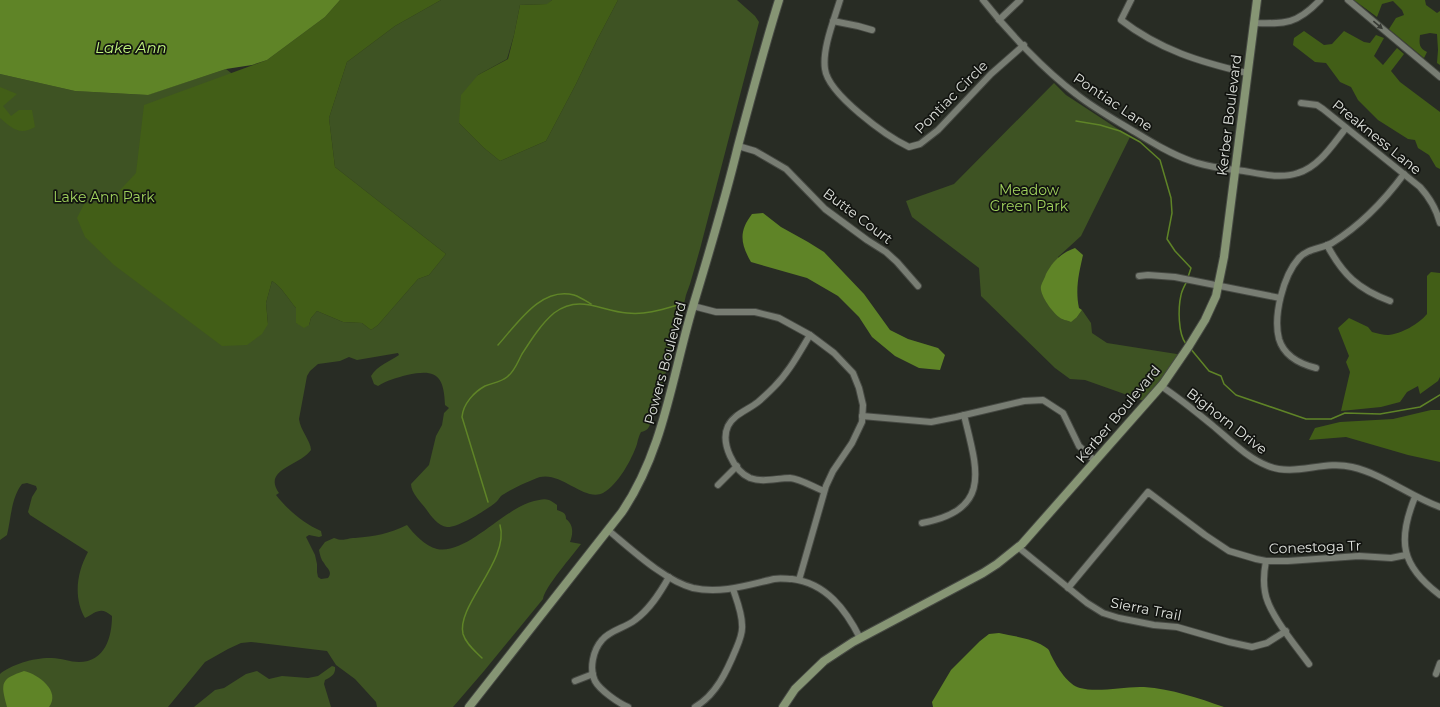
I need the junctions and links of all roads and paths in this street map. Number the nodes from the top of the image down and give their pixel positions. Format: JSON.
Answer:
{"nodes":[{"id":1,"x":779,"y":0,"type":"edge"},
{"id":2,"x":840,"y":0,"type":"edge"},
{"id":3,"x":983,"y":0,"type":"edge"},
{"id":4,"x":1020,"y":0,"type":"edge"},
{"id":5,"x":1131,"y":0,"type":"edge"},
{"id":6,"x":1257,"y":0,"type":"edge"},
{"id":7,"x":1320,"y":0,"type":"edge"},
{"id":8,"x":1348,"y":0,"type":"edge"},
{"id":9,"x":1000,"y":20,"type":"junction"},
{"id":10,"x":833,"y":22,"type":"junction"},
{"id":11,"x":1254,"y":23,"type":"junction"},
{"id":12,"x":872,"y":30,"type":"dead end"},
{"id":13,"x":1024,"y":45,"type":"junction"},
{"id":14,"x":1247,"y":73,"type":"junction"},
{"id":15,"x":1440,"y":77,"type":"edge"},
{"id":16,"x":1301,"y":103,"type":"dead end"},
{"id":17,"x":1346,"y":128,"type":"junction"},
{"id":18,"x":738,"y":146,"type":"junction"},
{"id":19,"x":1235,"y":170,"type":"junction"},
{"id":20,"x":1404,"y":174,"type":"junction"},
{"id":21,"x":1440,"y":223,"type":"edge"},
{"id":22,"x":1326,"y":245,"type":"junction"},
{"id":23,"x":1139,"y":276,"type":"dead end"},
{"id":24,"x":918,"y":286,"type":"dead end"},
{"id":25,"x":1218,"y":286,"type":"junction"},
{"id":26,"x":1280,"y":298,"type":"junction"},
{"id":27,"x":1390,"y":301,"type":"dead end"},
{"id":28,"x":693,"y":306,"type":"junction"},
{"id":29,"x":810,"y":334,"type":"junction"},
{"id":30,"x":1316,"y":368,"type":"dead end"},
{"id":31,"x":1161,"y":386,"type":"junction"},
{"id":32,"x":964,"y":415,"type":"junction"},
{"id":33,"x":862,"y":416,"type":"junction"},
{"id":34,"x":1095,"y":461,"type":"junction"},
{"id":35,"x":737,"y":466,"type":"junction"},
{"id":36,"x":718,"y":485,"type":"dead end"},
{"id":37,"x":824,"y":491,"type":"junction"},
{"id":38,"x":1415,"y":497,"type":"junction"},
{"id":39,"x":1440,"y":507,"type":"edge"},
{"id":40,"x":922,"y":523,"type":"dead end"},
{"id":41,"x":608,"y":530,"type":"junction"},
{"id":42,"x":1018,"y":547,"type":"junction"},
{"id":43,"x":1406,"y":555,"type":"junction"},
{"id":44,"x":1266,"y":561,"type":"junction"},
{"id":45,"x":669,"y":577,"type":"junction"},
{"id":46,"x":799,"y":580,"type":"junction"},
{"id":47,"x":1068,"y":588,"type":"junction"},
{"id":48,"x":733,"y":589,"type":"junction"},
{"id":49,"x":1440,"y":595,"type":"edge"},
{"id":50,"x":1286,"y":631,"type":"junction"},
{"id":51,"x":860,"y":638,"type":"junction"},
{"id":52,"x":1440,"y":663,"type":"edge"},
{"id":53,"x":1309,"y":664,"type":"dead end"},
{"id":54,"x":593,"y":674,"type":"junction"},
{"id":55,"x":1436,"y":674,"type":"dead end"},
{"id":56,"x":575,"y":681,"type":"dead end"},
{"id":57,"x":483,"y":688,"type":"junction"},
{"id":58,"x":465,"y":707,"type":"edge"},
{"id":59,"x":469,"y":707,"type":"edge"},
{"id":60,"x":628,"y":707,"type":"edge"},
{"id":61,"x":695,"y":707,"type":"edge"},
{"id":62,"x":783,"y":707,"type":"edge"}],
"edges":[{"from":1,"to":18,"type":"street","name":"Powers Boulevard"},
{"from":2,"to":10,"type":"street","name":"Pontiac Circle"},
{"from":3,"to":9,"type":"street","name":"Pontiac Lane"},
{"from":4,"to":9,"type":"street"},
{"from":5,"to":14,"type":"street"},
{"from":6,"to":11,"type":"street","name":"Kerber Boulevard"},
{"from":7,"to":11,"type":"street"},
{"from":8,"to":15,"type":"street","one_way":true},
{"from":9,"to":13,"type":"street","name":"Pontiac Lane"},
{"from":10,"to":12,"type":"street"},
{"from":10,"to":13,"type":"street","name":"Pontiac Circle"},
{"from":11,"to":14,"type":"street","name":"Kerber Boulevard"},
{"from":13,"to":19,"type":"street","name":"Pontiac Lane"},
{"from":14,"to":19,"type":"street","name":"Kerber Boulevard"},
{"from":16,"to":17,"type":"street","name":"Preakness Lane"},
{"from":17,"to":19,"type":"street","name":"Pontiac Lane"},
{"from":17,"to":20,"type":"street","name":"Preakness Lane"},
{"from":18,"to":24,"type":"street","name":"Butte Court"},
{"from":18,"to":28,"type":"street","name":"Powers Boulevard"},
{"from":19,"to":25,"type":"street","name":"Kerber Boulevard"},
{"from":20,"to":21,"type":"street","name":"Preakness Lane"},
{"from":20,"to":22,"type":"street"},
{"from":22,"to":26,"type":"street"},
{"from":22,"to":27,"type":"street"},
{"from":23,"to":25,"type":"street"},
{"from":25,"to":26,"type":"street"},
{"from":25,"to":31,"type":"street","name":"Kerber Boulevard"},
{"from":26,"to":30,"type":"street"},
{"from":28,"to":29,"type":"street"},
{"from":28,"to":41,"type":"street","name":"Powers Boulevard"},
{"from":29,"to":33,"type":"street"},
{"from":29,"to":35,"type":"street"},
{"from":31,"to":34,"type":"street","name":"Kerber Boulevard"},
{"from":31,"to":38,"type":"street","name":"Bighorn Drive"},
{"from":32,"to":33,"type":"street"},
{"from":32,"to":34,"type":"street"},
{"from":32,"to":40,"type":"street"},
{"from":33,"to":37,"type":"street"},
{"from":34,"to":42,"type":"street","name":"Kerber Boulevard"},
{"from":35,"to":36,"type":"street"},
{"from":35,"to":37,"type":"street"},
{"from":37,"to":46,"type":"street"},
{"from":38,"to":39,"type":"street","name":"Bighorn Drive"},
{"from":38,"to":43,"type":"street"},
{"from":41,"to":45,"type":"street"},
{"from":41,"to":57,"type":"street","name":"Powers Boulevard"},
{"from":42,"to":47,"type":"street","name":"Sierra Trail"},
{"from":42,"to":51,"type":"street","name":"Kerber Boulevard"},
{"from":43,"to":44,"type":"street","name":"Conestoga Tr"},
{"from":43,"to":49,"type":"street"},
{"from":44,"to":47,"type":"street","name":"Conestoga Tr"},
{"from":44,"to":50,"type":"street"},
{"from":45,"to":48,"type":"street"},
{"from":45,"to":54,"type":"street"},
{"from":46,"to":48,"type":"street"},
{"from":46,"to":51,"type":"street"},
{"from":47,"to":50,"type":"street","name":"Sierra Trail"},
{"from":48,"to":61,"type":"street"},
{"from":50,"to":53,"type":"street"},
{"from":51,"to":62,"type":"street","name":"Kerber Boulevard"},
{"from":52,"to":55,"type":"street"},
{"from":54,"to":56,"type":"street"},
{"from":54,"to":60,"type":"street"},
{"from":57,"to":58,"type":"street","name":"Powers Boulevard"},
{"from":57,"to":59,"type":"street","name":"Powers Boulevard"}]}
